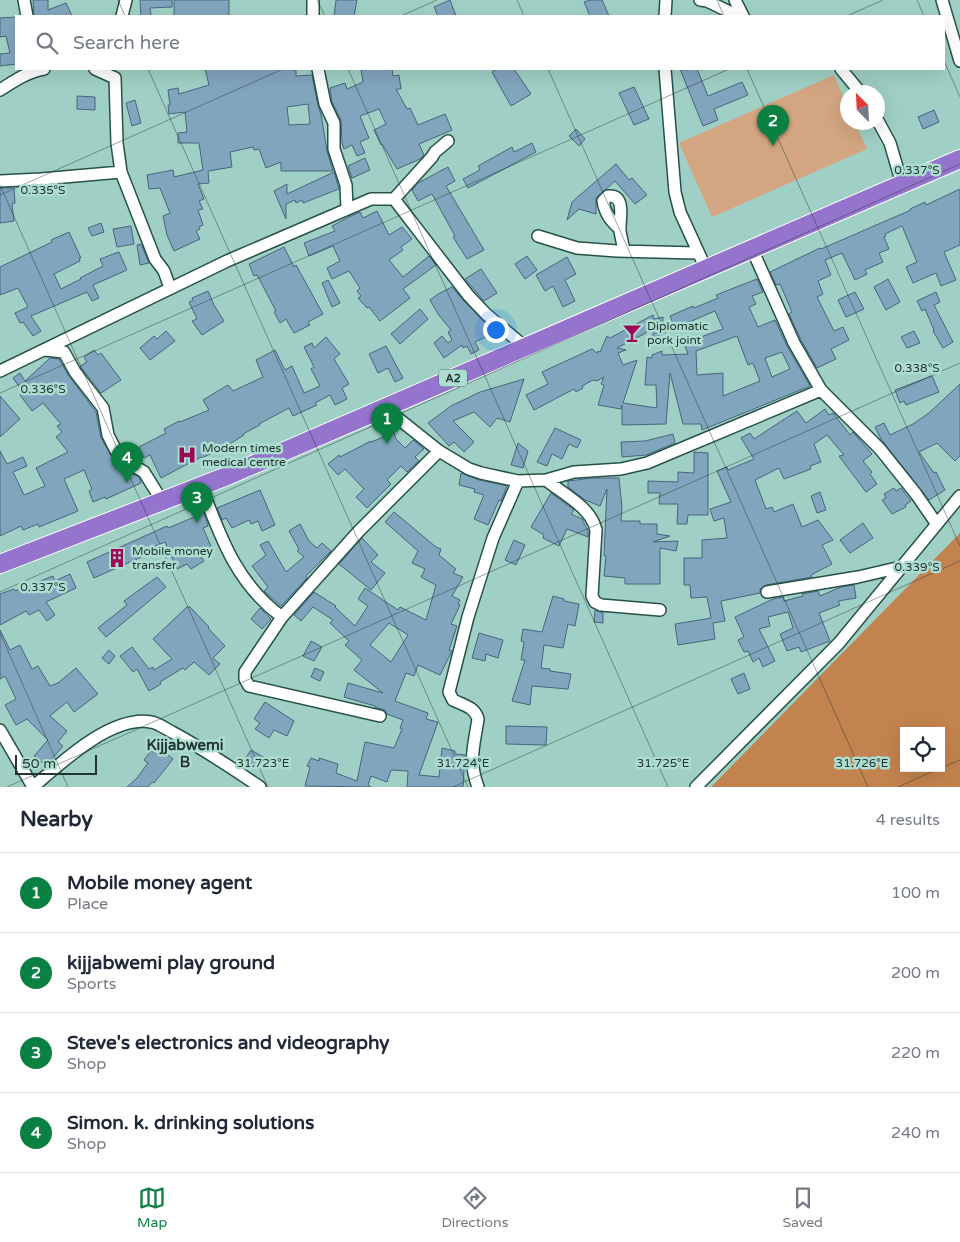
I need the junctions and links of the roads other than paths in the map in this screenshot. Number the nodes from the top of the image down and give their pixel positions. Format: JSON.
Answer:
{"nodes":[{"id":1,"x":24,"y":0,"type":"edge"},
{"id":2,"x":126,"y":0,"type":"edge"},
{"id":3,"x":313,"y":0,"type":"edge"},
{"id":4,"x":666,"y":0,"type":"edge"},
{"id":5,"x":700,"y":0,"type":"edge"},
{"id":6,"x":736,"y":0,"type":"edge"},
{"id":7,"x":942,"y":0,"type":"edge"},
{"id":8,"x":27,"y":15,"type":"edge"},
{"id":9,"x":122,"y":15,"type":"edge"},
{"id":10,"x":313,"y":15,"type":"edge"},
{"id":11,"x":665,"y":15,"type":"edge"},
{"id":12,"x":736,"y":15,"type":"edge"},
{"id":13,"x":743,"y":15,"type":"edge"},
{"id":14,"x":960,"y":61,"type":"edge"},
{"id":15,"x":39,"y":70,"type":"edge"},
{"id":16,"x":99,"y":70,"type":"edge"},
{"id":17,"x":318,"y":70,"type":"edge"},
{"id":18,"x":665,"y":70,"type":"edge"},
{"id":19,"x":842,"y":70,"type":"edge"},
{"id":20,"x":116,"y":74,"type":"edge"},
{"id":21,"x":854,"y":85,"type":"edge"},
{"id":22,"x":0,"y":90,"type":"edge"},
{"id":23,"x":883,"y":130,"type":"edge"},
{"id":24,"x":448,"y":141,"type":"dead end"},
{"id":25,"x":960,"y":159,"type":"edge"},
{"id":26,"x":121,"y":172,"type":"junction"},
{"id":27,"x":0,"y":181,"type":"edge"},
{"id":28,"x":902,"y":184,"type":"junction"},
{"id":29,"x":394,"y":199,"type":"junction"},
{"id":30,"x":347,"y":209,"type":"junction"},
{"id":31,"x":620,"y":229,"type":"dead end"},
{"id":32,"x":538,"y":236,"type":"dead end"},
{"id":33,"x":752,"y":249,"type":"junction"},
{"id":34,"x":624,"y":251,"type":"junction"},
{"id":35,"x":698,"y":252,"type":"junction"},
{"id":36,"x":706,"y":269,"type":"junction"},
{"id":37,"x":170,"y":288,"type":"junction"},
{"id":38,"x":525,"y":347,"type":"junction"},
{"id":39,"x":44,"y":350,"type":"junction"},
{"id":40,"x":0,"y":371,"type":"edge"},
{"id":41,"x":822,"y":390,"type":"junction"},
{"id":42,"x":385,"y":408,"type":"junction"},
{"id":43,"x":439,"y":451,"type":"junction"},
{"id":44,"x":546,"y":480,"type":"junction"},
{"id":45,"x":518,"y":481,"type":"junction"},
{"id":46,"x":200,"y":486,"type":"junction"},
{"id":47,"x":960,"y":496,"type":"edge"},
{"id":48,"x":162,"y":501,"type":"junction"},
{"id":49,"x":936,"y":523,"type":"junction"},
{"id":50,"x":0,"y":564,"type":"edge"},
{"id":51,"x":901,"y":567,"type":"junction"},
{"id":52,"x":767,"y":592,"type":"dead end"},
{"id":53,"x":660,"y":610,"type":"dead end"},
{"id":54,"x":282,"y":617,"type":"junction"},
{"id":55,"x":380,"y":716,"type":"dead end"},
{"id":56,"x":0,"y":730,"type":"edge"},
{"id":57,"x":260,"y":787,"type":"edge"},
{"id":58,"x":478,"y":787,"type":"edge"},
{"id":59,"x":696,"y":787,"type":"edge"}],
"edges":[{"from":1,"to":8,"type":"street"},
{"from":2,"to":9,"type":"street"},
{"from":3,"to":10,"type":"street"},
{"from":4,"to":11,"type":"street"},
{"from":5,"to":12,"type":"street"},
{"from":6,"to":13,"type":"street"},
{"from":7,"to":14,"type":"street"},
{"from":15,"to":22,"type":"street"},
{"from":16,"to":20,"type":"street"},
{"from":17,"to":30,"type":"street"},
{"from":18,"to":35,"type":"street"},
{"from":19,"to":21,"type":"street"},
{"from":20,"to":26,"type":"street"},
{"from":23,"to":28,"type":"street"},
{"from":24,"to":29,"type":"street"},
{"from":25,"to":28,"type":"highway","number":"A2"},
{"from":26,"to":27,"type":"street"},
{"from":26,"to":37,"type":"street"},
{"from":28,"to":33,"type":"highway","number":"A2"},
{"from":29,"to":30,"type":"street"},
{"from":29,"to":38,"type":"street"},
{"from":30,"to":37,"type":"street"},
{"from":31,"to":34,"type":"street"},
{"from":32,"to":34,"type":"street"},
{"from":33,"to":36,"type":"highway","number":"A2"},
{"from":33,"to":41,"type":"street"},
{"from":34,"to":35,"type":"street"},
{"from":35,"to":36,"type":"street"},
{"from":36,"to":38,"type":"highway","number":"A2"},
{"from":37,"to":39,"type":"street"},
{"from":38,"to":42,"type":"highway","number":"A2"},
{"from":39,"to":40,"type":"street"},
{"from":39,"to":48,"type":"street"},
{"from":41,"to":44,"type":"street"},
{"from":41,"to":49,"type":"street"},
{"from":42,"to":43,"type":"street"},
{"from":42,"to":46,"type":"highway","number":"A2"},
{"from":43,"to":45,"type":"street"},
{"from":43,"to":54,"type":"street"},
{"from":44,"to":45,"type":"street"},
{"from":44,"to":53,"type":"street"},
{"from":45,"to":58,"type":"street"},
{"from":46,"to":48,"type":"highway","number":"A2"},
{"from":46,"to":54,"type":"street"},
{"from":47,"to":49,"type":"street"},
{"from":48,"to":50,"type":"highway","number":"A2"},
{"from":49,"to":51,"type":"street"},
{"from":51,"to":52,"type":"street"},
{"from":51,"to":59,"type":"street"},
{"from":54,"to":55,"type":"street"},
{"from":56,"to":57,"type":"street"}]}
